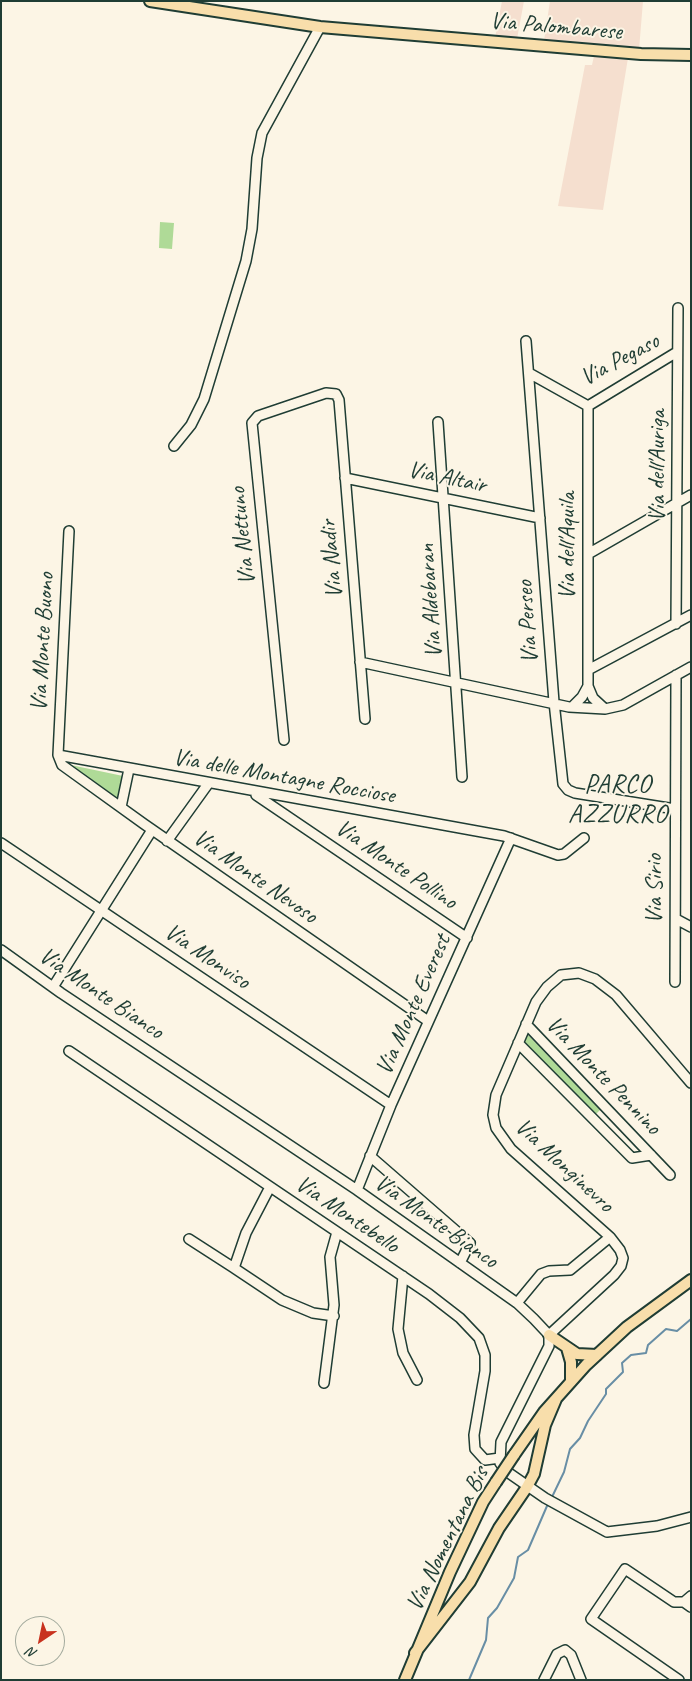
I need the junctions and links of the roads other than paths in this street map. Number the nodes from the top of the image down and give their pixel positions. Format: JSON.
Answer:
{"nodes":[{"id":1,"x":150,"y":1,"type":"edge"},
{"id":2,"x":320,"y":27,"type":"junction"},
{"id":3,"x":691,"y":55,"type":"edge"},
{"id":4,"x":678,"y":308,"type":"dead end"},
{"id":5,"x":526,"y":341,"type":"dead end"},
{"id":6,"x":677,"y":352,"type":"junction"},
{"id":7,"x":529,"y":373,"type":"junction"},
{"id":8,"x":338,"y":396,"type":"joint"},
{"id":9,"x":588,"y":406,"type":"junction"},
{"id":10,"x":438,"y":422,"type":"dead end"},
{"id":11,"x":174,"y":446,"type":"dead end"},
{"id":12,"x":345,"y":478,"type":"junction"},
{"id":13,"x":691,"y":495,"type":"edge"},
{"id":14,"x":444,"y":498,"type":"junction"},
{"id":15,"x":678,"y":502,"type":"junction"},
{"id":16,"x":540,"y":518,"type":"junction"},
{"id":17,"x":69,"y":531,"type":"dead end"},
{"id":18,"x":588,"y":554,"type":"junction"},
{"id":19,"x":691,"y":615,"type":"edge"},
{"id":20,"x":676,"y":624,"type":"junction"},
{"id":21,"x":360,"y":662,"type":"junction"},
{"id":22,"x":691,"y":667,"type":"edge"},
{"id":23,"x":588,"y":670,"type":"junction"},
{"id":24,"x":676,"y":675,"type":"junction"},
{"id":25,"x":457,"y":682,"type":"junction"},
{"id":26,"x":588,"y":686,"type":"junction"},
{"id":27,"x":554,"y":702,"type":"junction"},
{"id":28,"x":572,"y":707,"type":"junction"},
{"id":29,"x":605,"y":709,"type":"junction"},
{"id":30,"x":365,"y":719,"type":"dead end"},
{"id":31,"x":284,"y":740,"type":"dead end"},
{"id":32,"x":59,"y":759,"type":"junction"},
{"id":33,"x":130,"y":769,"type":"junction"},
{"id":34,"x":462,"y":777,"type":"dead end"},
{"id":35,"x":208,"y":784,"type":"junction"},
{"id":36,"x":252,"y":792,"type":"junction"},
{"id":37,"x":121,"y":807,"type":"junction"},
{"id":38,"x":675,"y":809,"type":"junction"},
{"id":39,"x":152,"y":830,"type":"junction"},
{"id":40,"x":512,"y":838,"type":"junction"},
{"id":41,"x":584,"y":838,"type":"dead end"},
{"id":42,"x":167,"y":840,"type":"junction"},
{"id":43,"x":1,"y":843,"type":"edge"},
{"id":44,"x":102,"y":910,"type":"junction"},
{"id":45,"x":676,"y":919,"type":"junction"},
{"id":46,"x":691,"y":927,"type":"edge"},
{"id":47,"x":467,"y":938,"type":"junction"},
{"id":48,"x":1,"y":950,"type":"edge"},
{"id":49,"x":675,"y":982,"type":"dead end"},
{"id":50,"x":53,"y":987,"type":"junction"},
{"id":51,"x":428,"y":1021,"type":"junction"},
{"id":52,"x":526,"y":1024,"type":"junction"},
{"id":53,"x":518,"y":1043,"type":"junction"},
{"id":54,"x":68,"y":1051,"type":"dead end"},
{"id":55,"x":691,"y":1083,"type":"edge"},
{"id":56,"x":391,"y":1105,"type":"junction"},
{"id":57,"x":651,"y":1155,"type":"junction"},
{"id":58,"x":370,"y":1156,"type":"junction"},
{"id":59,"x":670,"y":1175,"type":"dead end"},
{"id":60,"x":270,"y":1187,"type":"junction"},
{"id":61,"x":357,"y":1190,"type":"junction"},
{"id":62,"x":337,"y":1232,"type":"junction"},
{"id":63,"x":610,"y":1237,"type":"junction"},
{"id":64,"x":189,"y":1238,"type":"dead end"},
{"id":65,"x":460,"y":1263,"type":"junction"},
{"id":66,"x":234,"y":1268,"type":"junction"},
{"id":67,"x":403,"y":1276,"type":"junction"},
{"id":68,"x":691,"y":1280,"type":"edge"},
{"id":69,"x":517,"y":1303,"type":"junction"},
{"id":70,"x":334,"y":1316,"type":"junction"},
{"id":71,"x":549,"y":1335,"type":"junction"},
{"id":72,"x":567,"y":1348,"type":"junction"},
{"id":73,"x":596,"y":1356,"type":"junction"},
{"id":74,"x":417,"y":1380,"type":"dead end"},
{"id":75,"x":571,"y":1381,"type":"junction"},
{"id":76,"x":324,"y":1383,"type":"dead end"},
{"id":77,"x":556,"y":1399,"type":"junction"},
{"id":78,"x":500,"y":1458,"type":"junction"},
{"id":79,"x":528,"y":1486,"type":"junction"},
{"id":80,"x":691,"y":1517,"type":"edge"},
{"id":81,"x":689,"y":1602,"type":"edge"},
{"id":82,"x":416,"y":1653,"type":"junction"},
{"id":83,"x":405,"y":1680,"type":"edge"},
{"id":84,"x":544,"y":1680,"type":"edge"},
{"id":85,"x":581,"y":1680,"type":"edge"},
{"id":86,"x":679,"y":1680,"type":"edge"}],
"edges":[{"from":1,"to":2,"type":"main road","name":"Via Palombarese"},
{"from":2,"to":3,"type":"main road","name":"Via Palombarese"},
{"from":2,"to":11,"type":"street"},
{"from":4,"to":6,"type":"street","name":"Via dell'Auriga"},
{"from":5,"to":7,"type":"street","name":"Via Perseo"},
{"from":6,"to":9,"type":"street","name":"Via Pegaso"},
{"from":6,"to":15,"type":"street","name":"Via dell'Auriga"},
{"from":7,"to":9,"type":"street","name":"Via Pegaso"},
{"from":7,"to":16,"type":"street","name":"Via Perseo"},
{"from":8,"to":12,"type":"street","name":"Via Nadir"},
{"from":8,"to":31,"type":"street","name":"Via Nettuno"},
{"from":9,"to":18,"type":"street","name":"Via dell'Aquila"},
{"from":10,"to":14,"type":"street","name":"Via Aldebaran"},
{"from":12,"to":14,"type":"street","name":"Via Altair"},
{"from":12,"to":21,"type":"street","name":"Via Nadir"},
{"from":13,"to":15,"type":"street"},
{"from":14,"to":16,"type":"street","name":"Via Altair"},
{"from":14,"to":25,"type":"street","name":"Via Aldebaran"},
{"from":15,"to":18,"type":"street"},
{"from":15,"to":20,"type":"street","name":"Via dell'Auriga"},
{"from":16,"to":27,"type":"street","name":"Via Perseo"},
{"from":17,"to":32,"type":"street","name":"Via Monte Buono"},
{"from":18,"to":23,"type":"street","name":"Via dell'Aquila"},
{"from":19,"to":20,"type":"street"},
{"from":20,"to":23,"type":"street"},
{"from":21,"to":25,"type":"street"},
{"from":21,"to":30,"type":"street","name":"Via Nadir"},
{"from":22,"to":24,"type":"street"},
{"from":23,"to":26,"type":"street","name":"Via dell'Aquila"},
{"from":24,"to":29,"type":"street"},
{"from":24,"to":38,"type":"street","name":"Via Sirio"},
{"from":25,"to":27,"type":"street"},
{"from":25,"to":34,"type":"street","name":"Via Aldebaran"},
{"from":26,"to":28,"type":"street"},
{"from":26,"to":29,"type":"street"},
{"from":27,"to":28,"type":"street"},
{"from":27,"to":38,"type":"street","name":"Via Perseo"},
{"from":28,"to":29,"type":"street"},
{"from":32,"to":33,"type":"street","name":"Via delle Montagne Rocciose"},
{"from":32,"to":37,"type":"street","name":"Via Monte Nevoso"},
{"from":33,"to":35,"type":"street","name":"Via delle Montagne Rocciose"},
{"from":33,"to":37,"type":"street"},
{"from":35,"to":36,"type":"street","name":"Via delle Montagne Rocciose"},
{"from":35,"to":42,"type":"street"},
{"from":36,"to":40,"type":"street","name":"Via delle Montagne Rocciose"},
{"from":36,"to":47,"type":"street","name":"Via Monte Pollino"},
{"from":37,"to":39,"type":"street","name":"Via Monte Nevoso"},
{"from":38,"to":45,"type":"street","name":"Via Sirio"},
{"from":39,"to":42,"type":"street","name":"Via Monte Nevoso"},
{"from":39,"to":44,"type":"street"},
{"from":40,"to":41,"type":"street","name":"Via delle Montagne Rocciose"},
{"from":40,"to":47,"type":"street","name":"Via Monte Everest"},
{"from":42,"to":51,"type":"street","name":"Via Monte Nevoso"},
{"from":43,"to":44,"type":"street","name":"Via Monviso"},
{"from":44,"to":50,"type":"street"},
{"from":44,"to":56,"type":"street","name":"Via Monviso"},
{"from":45,"to":46,"type":"street"},
{"from":45,"to":49,"type":"street","name":"Via Sirio"},
{"from":47,"to":51,"type":"street","name":"Via Monte Everest"},
{"from":48,"to":50,"type":"street","name":"Via Monte Bianco"},
{"from":50,"to":61,"type":"street","name":"Via Monte Bianco"},
{"from":51,"to":56,"type":"street","name":"Via Monte Everest"},
{"from":52,"to":53,"type":"street","name":"Via Monginevro"},
{"from":52,"to":55,"type":"street","name":"Via Monginevro"},
{"from":52,"to":57,"type":"street","name":"Via Monte Pennino"},
{"from":53,"to":57,"type":"street","name":"Via Monte Pennino"},
{"from":53,"to":63,"type":"street","name":"Via Monginevro"},
{"from":54,"to":60,"type":"street","name":"Via Montebello"},
{"from":56,"to":58,"type":"street","name":"Via Monte Everest"},
{"from":57,"to":59,"type":"street","name":"Via Monte Pennino"},
{"from":58,"to":61,"type":"street","name":"Via Monte Everest"},
{"from":58,"to":65,"type":"street"},
{"from":60,"to":62,"type":"street","name":"Via Montebello"},
{"from":60,"to":66,"type":"street"},
{"from":61,"to":65,"type":"street","name":"Via Monte Bianco"},
{"from":62,"to":67,"type":"street","name":"Via Montebello"},
{"from":62,"to":70,"type":"street"},
{"from":63,"to":69,"type":"street"},
{"from":63,"to":71,"type":"street","name":"Via Monginevro"},
{"from":64,"to":66,"type":"street"},
{"from":65,"to":69,"type":"street","name":"Via Monte Bianco"},
{"from":66,"to":70,"type":"street"},
{"from":67,"to":74,"type":"street"},
{"from":67,"to":78,"type":"street","name":"Via Montebello"},
{"from":68,"to":73,"type":"main road","name":"Via Nomentana Bis"},
{"from":69,"to":71,"type":"street","name":"Via Monte Bianco"},
{"from":70,"to":76,"type":"street"},
{"from":71,"to":72,"type":"main road"},
{"from":71,"to":78,"type":"street"},
{"from":72,"to":73,"type":"main road"},
{"from":72,"to":75,"type":"main road"},
{"from":73,"to":75,"type":"main road","name":"Via Nomentana Bis"},
{"from":75,"to":77,"type":"main road","name":"Via Nomentana Bis"},
{"from":77,"to":79,"type":"main road"},
{"from":77,"to":82,"type":"main road","name":"Via Nomentana Bis","bridge":true},
{"from":78,"to":79,"type":"street"},
{"from":79,"to":80,"type":"street"},
{"from":79,"to":82,"type":"main road"},
{"from":81,"to":86,"type":"street"},
{"from":82,"to":83,"type":"main road","name":"Via Nomentana Bis"},
{"from":84,"to":85,"type":"street"}]}
